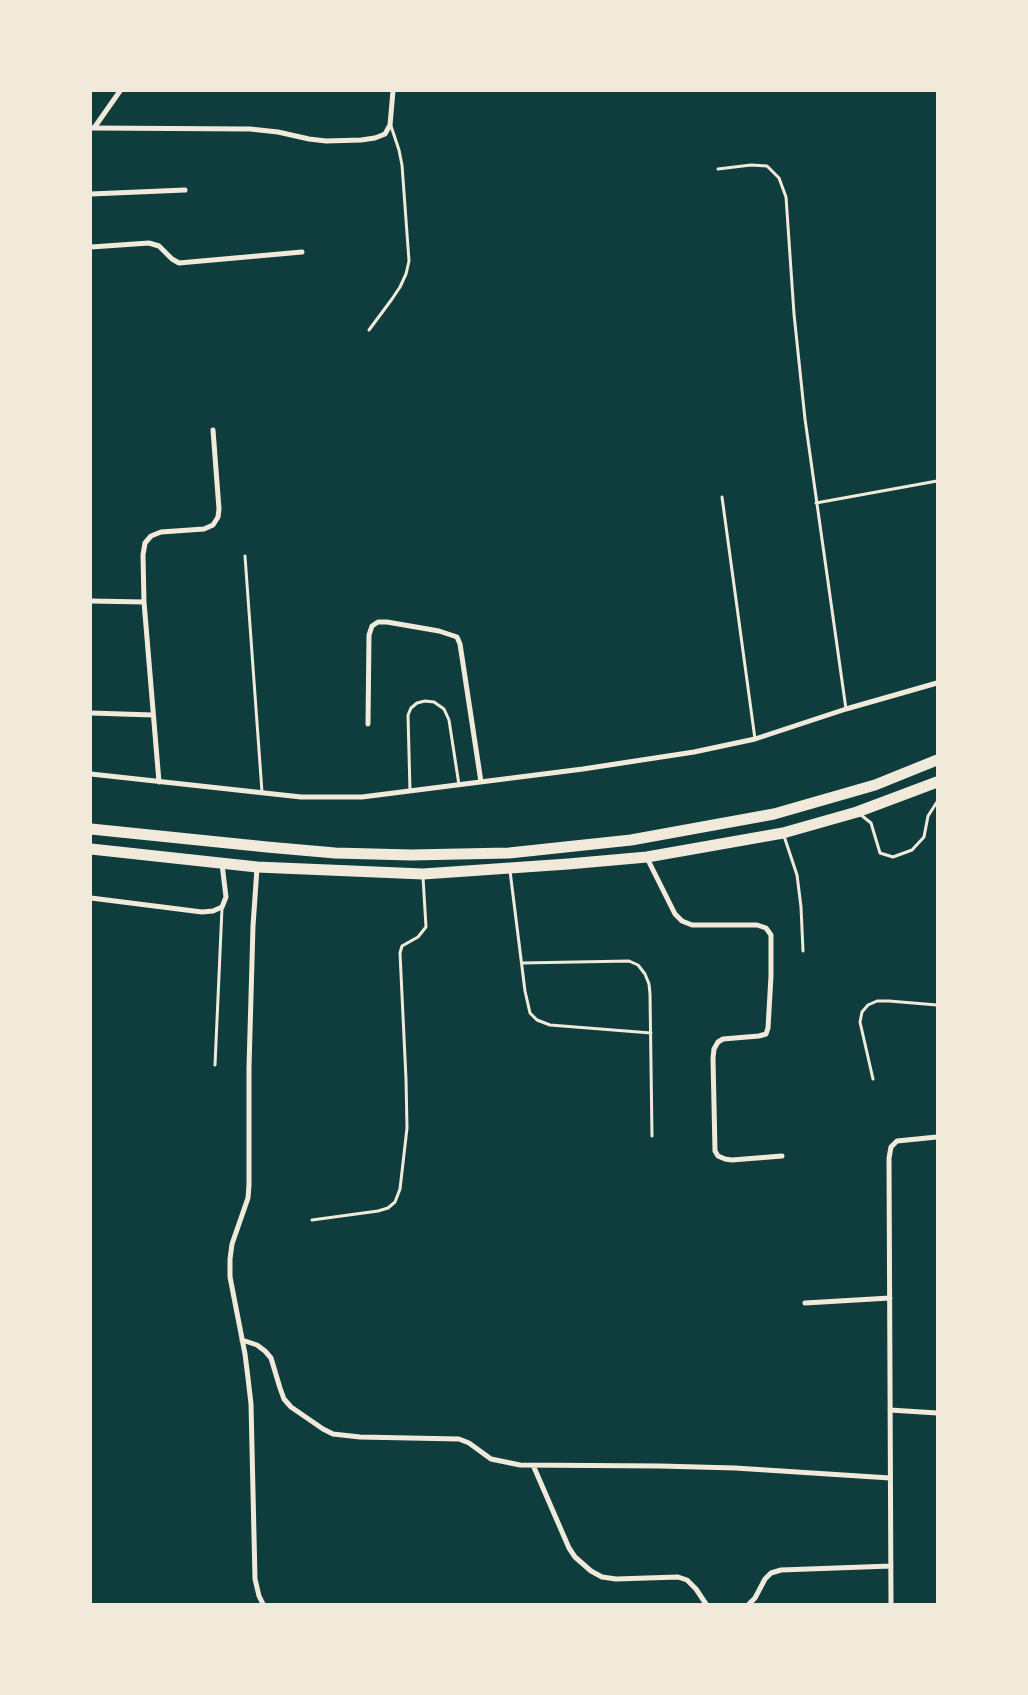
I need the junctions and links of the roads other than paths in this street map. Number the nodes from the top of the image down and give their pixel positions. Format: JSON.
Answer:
{"nodes":[{"id":1,"x":120,"y":91,"type":"edge"},
{"id":2,"x":394,"y":91,"type":"edge"},
{"id":3,"x":390,"y":125,"type":"junction"},
{"id":4,"x":92,"y":128,"type":"edge"},
{"id":5,"x":718,"y":169,"type":"dead end"},
{"id":6,"x":185,"y":190,"type":"dead end"},
{"id":7,"x":91,"y":194,"type":"edge"},
{"id":8,"x":91,"y":247,"type":"edge"},
{"id":9,"x":302,"y":252,"type":"dead end"},
{"id":10,"x":369,"y":330,"type":"dead end"},
{"id":11,"x":213,"y":430,"type":"dead end"},
{"id":12,"x":937,"y":481,"type":"edge"},
{"id":13,"x":722,"y":497,"type":"dead end"},
{"id":14,"x":816,"y":503,"type":"junction"},
{"id":15,"x":245,"y":556,"type":"dead end"},
{"id":16,"x":91,"y":601,"type":"edge"},
{"id":17,"x":144,"y":602,"type":"junction"},
{"id":18,"x":937,"y":683,"type":"edge"},
{"id":19,"x":846,"y":710,"type":"junction"},
{"id":20,"x":91,"y":712,"type":"edge"},
{"id":21,"x":153,"y":715,"type":"junction"},
{"id":22,"x":368,"y":724,"type":"dead end"},
{"id":23,"x":754,"y":739,"type":"junction"},
{"id":24,"x":937,"y":760,"type":"edge"},
{"id":25,"x":91,"y":774,"type":"edge"},
{"id":26,"x":159,"y":782,"type":"junction"},
{"id":27,"x":481,"y":782,"type":"junction"},
{"id":28,"x":937,"y":782,"type":"edge"},
{"id":29,"x":459,"y":785,"type":"junction"},
{"id":30,"x":410,"y":791,"type":"junction"},
{"id":31,"x":262,"y":793,"type":"junction"},
{"id":32,"x":937,"y":802,"type":"edge"},
{"id":33,"x":857,"y":812,"type":"junction"},
{"id":34,"x":91,"y":829,"type":"edge"},
{"id":35,"x":783,"y":833,"type":"junction"},
{"id":36,"x":91,"y":849,"type":"edge"},
{"id":37,"x":646,"y":857,"type":"junction"},
{"id":38,"x":222,"y":862,"type":"junction"},
{"id":39,"x":257,"y":868,"type":"junction"},
{"id":40,"x":510,"y":869,"type":"junction"},
{"id":41,"x":423,"y":874,"type":"junction"},
{"id":42,"x":92,"y":900,"type":"edge"},
{"id":43,"x":222,"y":907,"type":"junction"},
{"id":44,"x":803,"y":951,"type":"dead end"},
{"id":45,"x":522,"y":963,"type":"junction"},
{"id":46,"x":937,"y":1005,"type":"edge"},
{"id":47,"x":651,"y":1033,"type":"junction"},
{"id":48,"x":215,"y":1065,"type":"dead end"},
{"id":49,"x":873,"y":1079,"type":"dead end"},
{"id":50,"x":652,"y":1136,"type":"dead end"},
{"id":51,"x":937,"y":1137,"type":"edge"},
{"id":52,"x":782,"y":1156,"type":"dead end"},
{"id":53,"x":312,"y":1220,"type":"dead end"},
{"id":54,"x":890,"y":1298,"type":"junction"},
{"id":55,"x":805,"y":1303,"type":"dead end"},
{"id":56,"x":242,"y":1340,"type":"junction"},
{"id":57,"x":890,"y":1410,"type":"junction"},
{"id":58,"x":937,"y":1413,"type":"edge"},
{"id":59,"x":533,"y":1465,"type":"junction"},
{"id":60,"x":890,"y":1478,"type":"junction"},
{"id":61,"x":891,"y":1566,"type":"junction"},
{"id":62,"x":263,"y":1604,"type":"edge"},
{"id":63,"x":706,"y":1604,"type":"edge"},
{"id":64,"x":749,"y":1604,"type":"edge"},
{"id":65,"x":891,"y":1604,"type":"edge"}],
"edges":[{"from":1,"to":4,"type":"street"},
{"from":2,"to":3,"type":"street"},
{"from":3,"to":4,"type":"street"},
{"from":3,"to":10,"type":"lane"},
{"from":5,"to":14,"type":"lane"},
{"from":6,"to":7,"type":"street"},
{"from":8,"to":9,"type":"street"},
{"from":11,"to":17,"type":"street"},
{"from":12,"to":14,"type":"lane"},
{"from":13,"to":23,"type":"lane"},
{"from":14,"to":19,"type":"lane"},
{"from":15,"to":31,"type":"lane"},
{"from":16,"to":17,"type":"street"},
{"from":17,"to":21,"type":"street"},
{"from":18,"to":19,"type":"street"},
{"from":19,"to":23,"type":"street"},
{"from":20,"to":21,"type":"street"},
{"from":21,"to":26,"type":"street"},
{"from":22,"to":27,"type":"street"},
{"from":23,"to":27,"type":"street"},
{"from":24,"to":34,"type":"highway"},
{"from":25,"to":26,"type":"street"},
{"from":26,"to":31,"type":"street"},
{"from":27,"to":29,"type":"street"},
{"from":28,"to":33,"type":"highway"},
{"from":29,"to":30,"type":"street"},
{"from":29,"to":30,"type":"lane"},
{"from":30,"to":31,"type":"street"},
{"from":32,"to":33,"type":"lane"},
{"from":33,"to":35,"type":"highway"},
{"from":35,"to":37,"type":"highway"},
{"from":35,"to":44,"type":"lane"},
{"from":36,"to":38,"type":"highway"},
{"from":37,"to":40,"type":"highway"},
{"from":37,"to":52,"type":"street"},
{"from":38,"to":39,"type":"highway"},
{"from":38,"to":43,"type":"street"},
{"from":39,"to":41,"type":"highway"},
{"from":39,"to":56,"type":"street"},
{"from":40,"to":41,"type":"highway"},
{"from":40,"to":45,"type":"lane"},
{"from":41,"to":53,"type":"lane"},
{"from":42,"to":43,"type":"street"},
{"from":43,"to":48,"type":"lane"},
{"from":45,"to":47,"type":"lane"},
{"from":45,"to":47,"type":"lane"},
{"from":46,"to":49,"type":"lane"},
{"from":47,"to":50,"type":"lane"},
{"from":51,"to":54,"type":"street"},
{"from":54,"to":55,"type":"street"},
{"from":54,"to":57,"type":"street"},
{"from":56,"to":59,"type":"street"},
{"from":56,"to":62,"type":"street"},
{"from":57,"to":58,"type":"street"},
{"from":57,"to":60,"type":"street"},
{"from":59,"to":60,"type":"street"},
{"from":59,"to":63,"type":"street"},
{"from":60,"to":61,"type":"street"},
{"from":61,"to":64,"type":"street"},
{"from":61,"to":65,"type":"street"}]}
